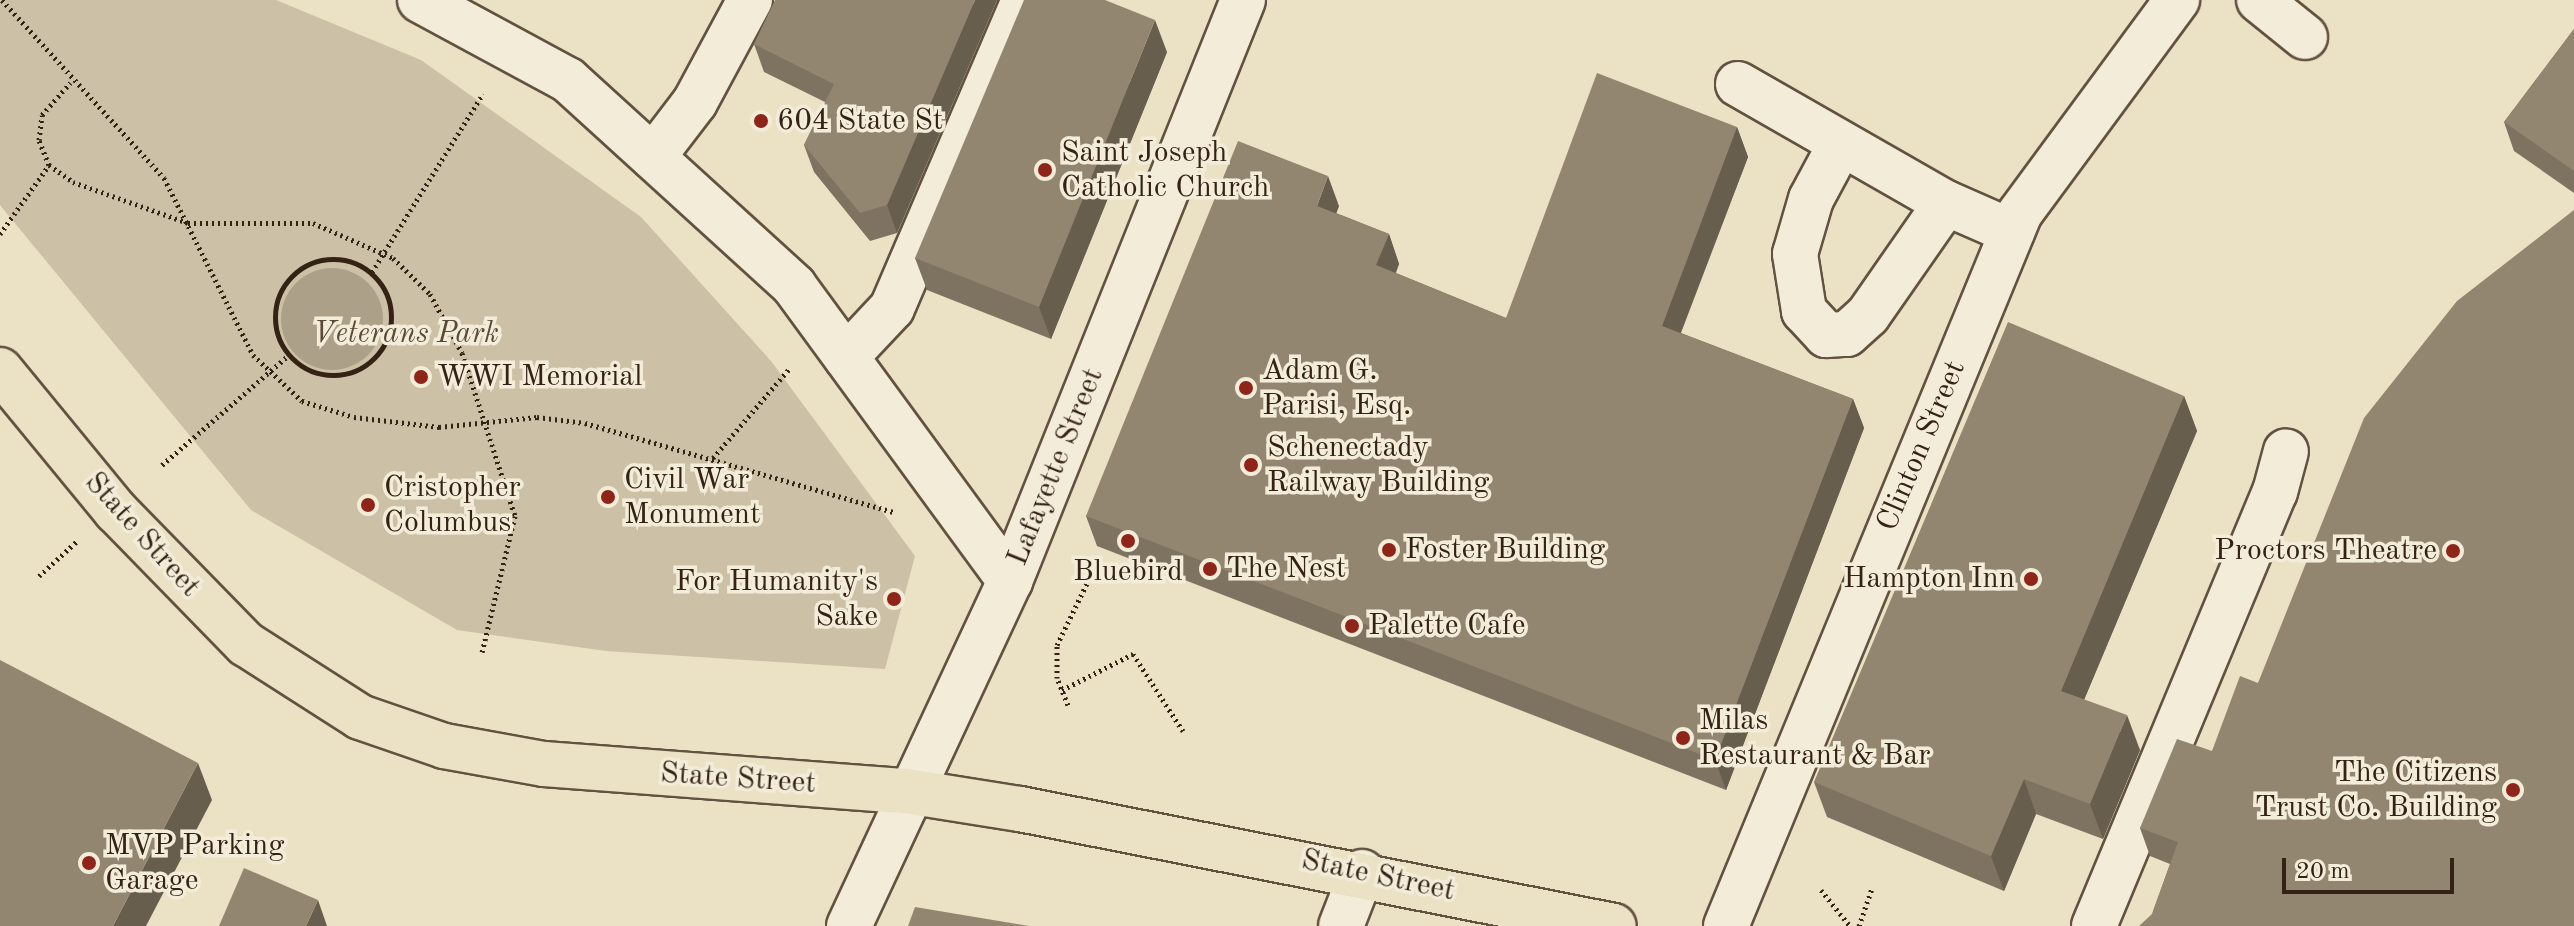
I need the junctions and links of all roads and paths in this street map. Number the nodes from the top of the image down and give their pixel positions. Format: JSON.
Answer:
{"nodes":[{"id":1,"x":2,"y":0,"type":"edge"},
{"id":2,"x":420,"y":0,"type":"edge"},
{"id":3,"x":750,"y":0,"type":"edge"},
{"id":4,"x":1024,"y":0,"type":"edge"},
{"id":5,"x":1243,"y":0,"type":"edge"},
{"id":6,"x":2177,"y":0,"type":"edge"},
{"id":7,"x":2259,"y":0,"type":"edge"},
{"id":8,"x":2305,"y":37,"type":"dead end"},
{"id":9,"x":70,"y":83,"type":"junction"},
{"id":10,"x":1738,"y":84,"type":"dead end"},
{"id":11,"x":485,"y":90,"type":"dead end"},
{"id":12,"x":1840,"y":145,"type":"junction"},
{"id":13,"x":653,"y":157,"type":"junction"},
{"id":14,"x":49,"y":165,"type":"junction"},
{"id":15,"x":1946,"y":203,"type":"junction"},
{"id":16,"x":188,"y":223,"type":"junction"},
{"id":17,"x":2012,"y":232,"type":"junction"},
{"id":18,"x":0,"y":234,"type":"edge"},
{"id":19,"x":382,"y":250,"type":"junction"},
{"id":20,"x":371,"y":273,"type":"junction"},
{"id":21,"x":288,"y":356,"type":"junction"},
{"id":22,"x":846,"y":357,"type":"junction"},
{"id":23,"x":789,"y":368,"type":"dead end"},
{"id":24,"x":0,"y":370,"type":"edge"},
{"id":25,"x":268,"y":375,"type":"junction"},
{"id":26,"x":485,"y":421,"type":"junction"},
{"id":27,"x":2286,"y":451,"type":"dead end"},
{"id":28,"x":713,"y":458,"type":"junction"},
{"id":29,"x":162,"y":465,"type":"dead end"},
{"id":30,"x":896,"y":513,"type":"dead end"},
{"id":31,"x":82,"y":536,"type":"dead end"},
{"id":32,"x":1092,"y":573,"type":"dead end"},
{"id":33,"x":39,"y":576,"type":"dead end"},
{"id":34,"x":1010,"y":581,"type":"junction"},
{"id":35,"x":482,"y":652,"type":"dead end"},
{"id":36,"x":1062,"y":690,"type":"junction"},
{"id":37,"x":1068,"y":705,"type":"dead end"},
{"id":38,"x":1183,"y":731,"type":"dead end"},
{"id":39,"x":906,"y":791,"type":"junction"},
{"id":40,"x":1362,"y":872,"type":"junction"},
{"id":41,"x":1872,"y":889,"type":"dead end"},
{"id":42,"x":1821,"y":890,"type":"dead end"},
{"id":43,"x":849,"y":926,"type":"edge"},
{"id":44,"x":1341,"y":926,"type":"edge"},
{"id":45,"x":1614,"y":926,"type":"edge"},
{"id":46,"x":1726,"y":926,"type":"edge"},
{"id":47,"x":1850,"y":926,"type":"edge"},
{"id":48,"x":1859,"y":926,"type":"edge"},
{"id":49,"x":2094,"y":926,"type":"edge"}],
"edges":[{"from":1,"to":9,"type":"path"},
{"from":2,"to":13,"type":"street"},
{"from":3,"to":13,"type":"street"},
{"from":4,"to":22,"type":"street"},
{"from":5,"to":34,"type":"street","name":"Lafayette Street"},
{"from":6,"to":17,"type":"street","name":"Clinton Street"},
{"from":7,"to":8,"type":"street"},
{"from":9,"to":14,"type":"path"},
{"from":9,"to":16,"type":"path"},
{"from":10,"to":12,"type":"street"},
{"from":11,"to":19,"type":"path"},
{"from":12,"to":15,"type":"street"},
{"from":12,"to":15,"type":"street"},
{"from":13,"to":22,"type":"street"},
{"from":14,"to":16,"type":"path"},
{"from":14,"to":18,"type":"path"},
{"from":15,"to":17,"type":"street"},
{"from":16,"to":19,"type":"path"},
{"from":16,"to":25,"type":"path"},
{"from":17,"to":46,"type":"street","name":"Clinton Street"},
{"from":19,"to":20,"type":"path"},
{"from":19,"to":26,"type":"path"},
{"from":20,"to":21,"type":"path"},
{"from":20,"to":21,"type":"path"},
{"from":21,"to":25,"type":"path"},
{"from":22,"to":34,"type":"street"},
{"from":23,"to":28,"type":"path"},
{"from":24,"to":39,"type":"main road","name":"State Street"},
{"from":25,"to":26,"type":"path"},
{"from":25,"to":29,"type":"path"},
{"from":26,"to":28,"type":"path"},
{"from":26,"to":35,"type":"path"},
{"from":27,"to":49,"type":"street"},
{"from":28,"to":30,"type":"path"},
{"from":31,"to":33,"type":"path"},
{"from":32,"to":36,"type":"path"},
{"from":34,"to":39,"type":"street","name":"Lafayette Street"},
{"from":36,"to":37,"type":"path"},
{"from":36,"to":38,"type":"path"},
{"from":39,"to":40,"type":"main road","name":"State Street"},
{"from":39,"to":43,"type":"street","name":"Lafayette Street"},
{"from":40,"to":44,"type":"street"},
{"from":40,"to":45,"type":"main road","name":"State Street"},
{"from":41,"to":48,"type":"path"},
{"from":42,"to":47,"type":"path"}]}
